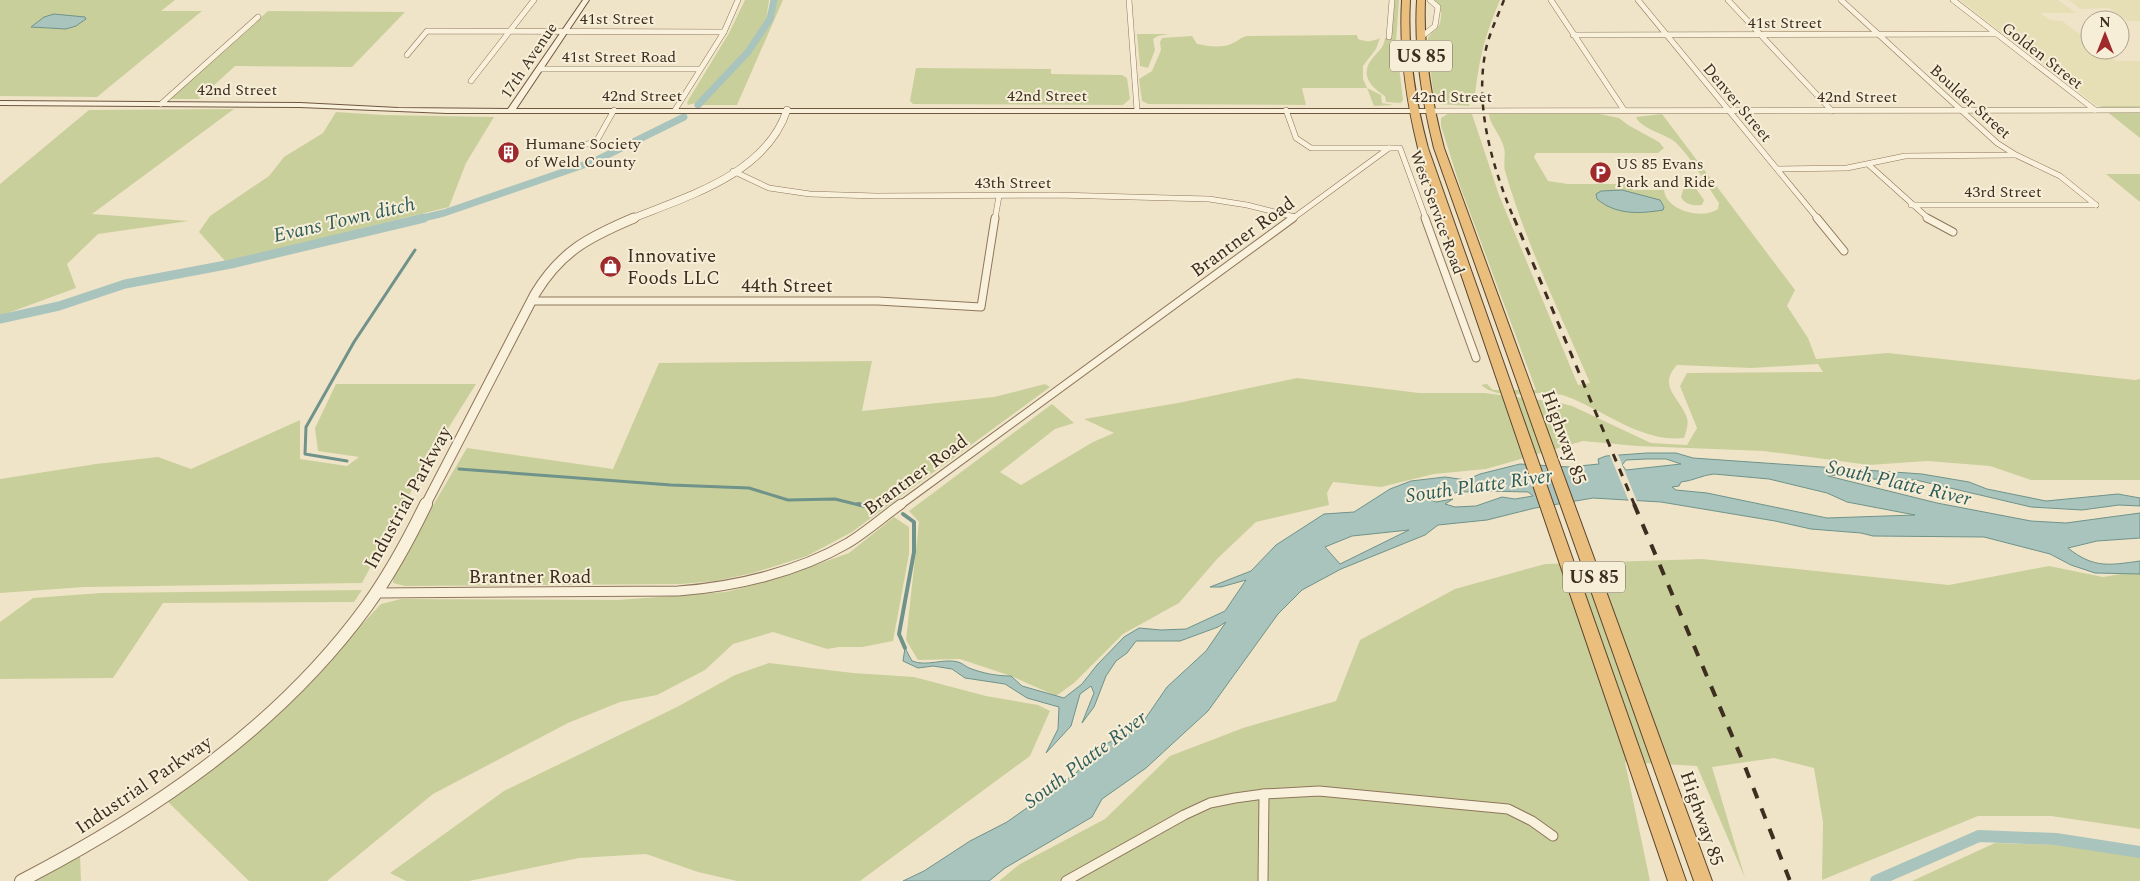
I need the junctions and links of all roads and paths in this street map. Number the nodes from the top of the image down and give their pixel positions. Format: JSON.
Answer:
{"nodes":[{"id":1,"x":534,"y":0,"type":"edge"},
{"id":2,"x":586,"y":0,"type":"edge"},
{"id":3,"x":738,"y":0,"type":"edge"},
{"id":4,"x":1129,"y":0,"type":"edge"},
{"id":5,"x":1392,"y":0,"type":"edge"},
{"id":6,"x":1406,"y":0,"type":"edge"},
{"id":7,"x":1421,"y":0,"type":"edge"},
{"id":8,"x":1430,"y":0,"type":"edge"},
{"id":9,"x":1551,"y":0,"type":"edge"},
{"id":10,"x":1638,"y":0,"type":"edge"},
{"id":11,"x":1728,"y":0,"type":"edge"},
{"id":12,"x":1841,"y":0,"type":"edge"},
{"id":13,"x":1953,"y":0,"type":"edge"},
{"id":14,"x":258,"y":18,"type":"dead end"},
{"id":15,"x":510,"y":31,"type":"junction"},
{"id":16,"x":564,"y":31,"type":"junction"},
{"id":17,"x":724,"y":32,"type":"junction"},
{"id":18,"x":1761,"y":34,"type":"junction"},
{"id":19,"x":1996,"y":34,"type":"junction"},
{"id":20,"x":1667,"y":35,"type":"junction"},
{"id":21,"x":1880,"y":35,"type":"junction"},
{"id":22,"x":1573,"y":36,"type":"junction"},
{"id":23,"x":1389,"y":37,"type":"dead end"},
{"id":24,"x":1420,"y":38,"type":"junction"},
{"id":25,"x":407,"y":55,"type":"dead end"},
{"id":26,"x":539,"y":69,"type":"junction"},
{"id":27,"x":699,"y":69,"type":"junction"},
{"id":28,"x":471,"y":81,"type":"dead end"},
{"id":29,"x":0,"y":103,"type":"edge"},
{"id":30,"x":161,"y":104,"type":"junction"},
{"id":31,"x":614,"y":110,"type":"junction"},
{"id":32,"x":675,"y":110,"type":"junction"},
{"id":33,"x":787,"y":110,"type":"junction"},
{"id":34,"x":1137,"y":110,"type":"junction"},
{"id":35,"x":1286,"y":110,"type":"junction"},
{"id":36,"x":1624,"y":110,"type":"junction"},
{"id":37,"x":1728,"y":110,"type":"junction"},
{"id":38,"x":1832,"y":110,"type":"junction"},
{"id":39,"x":2094,"y":110,"type":"junction"},
{"id":40,"x":2140,"y":110,"type":"edge"},
{"id":41,"x":510,"y":111,"type":"junction"},
{"id":42,"x":1414,"y":111,"type":"junction"},
{"id":43,"x":1429,"y":111,"type":"junction"},
{"id":44,"x":1962,"y":111,"type":"junction"},
{"id":45,"x":570,"y":148,"type":"dead end"},
{"id":46,"x":1389,"y":148,"type":"junction"},
{"id":47,"x":2016,"y":155,"type":"junction"},
{"id":48,"x":1869,"y":165,"type":"junction"},
{"id":49,"x":1778,"y":169,"type":"junction"},
{"id":50,"x":733,"y":172,"type":"junction"},
{"id":51,"x":999,"y":196,"type":"junction"},
{"id":52,"x":1911,"y":205,"type":"junction"},
{"id":53,"x":2096,"y":205,"type":"joint"},
{"id":54,"x":1295,"y":217,"type":"junction"},
{"id":55,"x":1953,"y":232,"type":"dead end"},
{"id":56,"x":1844,"y":251,"type":"dead end"},
{"id":57,"x":532,"y":301,"type":"junction"},
{"id":58,"x":1476,"y":358,"type":"dead end"},
{"id":59,"x":375,"y":593,"type":"junction"},
{"id":60,"x":1264,"y":794,"type":"junction"},
{"id":61,"x":1553,"y":836,"type":"dead end"},
{"id":62,"x":21,"y":881,"type":"edge"},
{"id":63,"x":1066,"y":881,"type":"edge"},
{"id":64,"x":1263,"y":881,"type":"edge"},
{"id":65,"x":1677,"y":881,"type":"edge"},
{"id":66,"x":1703,"y":881,"type":"edge"}],
"edges":[{"from":1,"to":15,"type":"street"},
{"from":2,"to":16,"type":"main road","name":"17th Avenue"},
{"from":3,"to":17,"type":"street"},
{"from":4,"to":34,"type":"street"},
{"from":5,"to":23,"type":"street"},
{"from":6,"to":42,"type":"highway","name":"Highway 85","number":"US 85"},
{"from":7,"to":24,"type":"highway","name":"Highway 85","number":"US 85"},
{"from":8,"to":24,"type":"street"},
{"from":9,"to":22,"type":"street"},
{"from":10,"to":20,"type":"street","name":"Denver Street"},
{"from":11,"to":18,"type":"street"},
{"from":12,"to":21,"type":"street","name":"Boulder Street"},
{"from":13,"to":19,"type":"street","name":"Golden Street"},
{"from":14,"to":30,"type":"street"},
{"from":15,"to":16,"type":"street","name":"41st Street"},
{"from":15,"to":25,"type":"street","name":"41st Street"},
{"from":15,"to":28,"type":"street"},
{"from":16,"to":17,"type":"street","name":"41st Street"},
{"from":16,"to":26,"type":"main road","name":"17th Avenue"},
{"from":17,"to":27,"type":"street"},
{"from":18,"to":20,"type":"street","name":"41st Street"},
{"from":18,"to":21,"type":"street","name":"41st Street"},
{"from":18,"to":38,"type":"street"},
{"from":19,"to":21,"type":"street","name":"41st Street"},
{"from":19,"to":39,"type":"street","name":"Golden Street"},
{"from":20,"to":22,"type":"street","name":"41st Street"},
{"from":20,"to":37,"type":"street","name":"Denver Street"},
{"from":21,"to":44,"type":"street","name":"Boulder Street"},
{"from":22,"to":36,"type":"street"},
{"from":24,"to":43,"type":"highway","name":"Highway 85","number":"US 85"},
{"from":26,"to":27,"type":"street","name":"41st Street Road"},
{"from":26,"to":41,"type":"main road","name":"17th Avenue"},
{"from":27,"to":32,"type":"street"},
{"from":29,"to":30,"type":"main road","name":"42nd Street"},
{"from":30,"to":41,"type":"main road","name":"42nd Street"},
{"from":31,"to":32,"type":"main road","name":"42nd Street"},
{"from":31,"to":41,"type":"main road","name":"42nd Street"},
{"from":31,"to":45,"type":"street"},
{"from":32,"to":33,"type":"main road","name":"42nd Street"},
{"from":33,"to":34,"type":"main road","name":"42nd Street"},
{"from":33,"to":50,"type":"street","name":"Industrial Parkway"},
{"from":34,"to":35,"type":"main road","name":"42nd Street"},
{"from":35,"to":42,"type":"main road","name":"42nd Street"},
{"from":35,"to":46,"type":"street","name":"West Service Road"},
{"from":36,"to":37,"type":"street","name":"42nd Street"},
{"from":36,"to":43,"type":"street","name":"42nd Street"},
{"from":37,"to":38,"type":"street","name":"42nd Street"},
{"from":37,"to":49,"type":"street","name":"Denver Street"},
{"from":38,"to":44,"type":"street","name":"42nd Street"},
{"from":39,"to":40,"type":"street","name":"42nd Street"},
{"from":39,"to":44,"type":"street","name":"42nd Street"},
{"from":42,"to":43,"type":"main road","name":"42nd Street"},
{"from":42,"to":65,"type":"highway","name":"Highway 85","number":"US 85"},
{"from":43,"to":66,"type":"highway","name":"Highway 85","number":"US 85"},
{"from":44,"to":47,"type":"street","name":"Boulder Street"},
{"from":46,"to":54,"type":"street","name":"Brantner Road"},
{"from":46,"to":58,"type":"street","name":"West Service Road"},
{"from":47,"to":48,"type":"street"},
{"from":47,"to":53,"type":"street","name":"Boulder Street"},
{"from":48,"to":49,"type":"street"},
{"from":48,"to":52,"type":"street"},
{"from":49,"to":56,"type":"street","name":"Denver Street"},
{"from":50,"to":51,"type":"street","name":"43th Street"},
{"from":50,"to":57,"type":"street","name":"Industrial Parkway"},
{"from":51,"to":54,"type":"street","name":"43th Street"},
{"from":51,"to":57,"type":"street","name":"44th Street"},
{"from":52,"to":53,"type":"street","name":"43rd Street"},
{"from":52,"to":55,"type":"street"},
{"from":54,"to":59,"type":"street","name":"Brantner Road"},
{"from":57,"to":59,"type":"street","name":"Industrial Parkway"},
{"from":59,"to":62,"type":"street","name":"Industrial Parkway"},
{"from":60,"to":61,"type":"street"},
{"from":60,"to":63,"type":"street"},
{"from":60,"to":64,"type":"street"}]}
